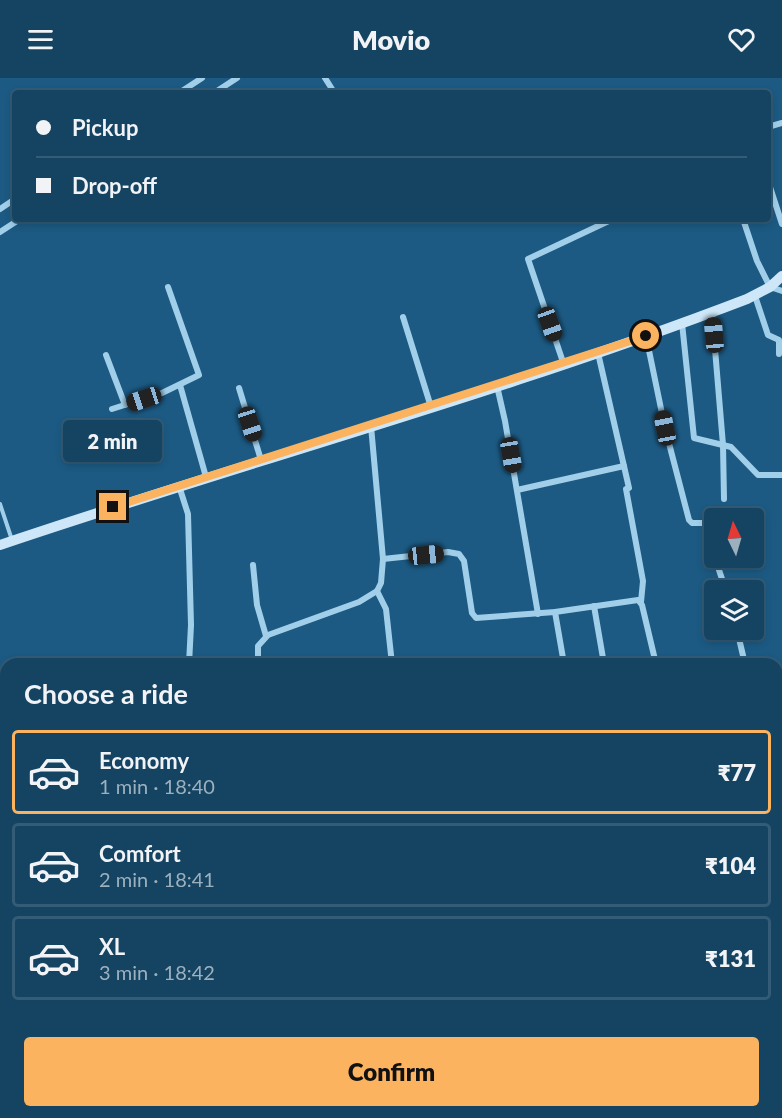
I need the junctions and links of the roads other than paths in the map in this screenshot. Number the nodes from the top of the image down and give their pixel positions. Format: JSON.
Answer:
{"nodes":[{"id":1,"x":202,"y":78,"type":"edge"},
{"id":2,"x":237,"y":78,"type":"edge"},
{"id":3,"x":325,"y":78,"type":"edge"},
{"id":4,"x":332,"y":89,"type":"dead end"},
{"id":5,"x":184,"y":90,"type":"edge"},
{"id":6,"x":224,"y":90,"type":"edge"},
{"id":7,"x":771,"y":190,"type":"edge"},
{"id":8,"x":15,"y":222,"type":"edge"},
{"id":9,"x":607,"y":222,"type":"edge"},
{"id":10,"x":743,"y":222,"type":"edge"},
{"id":11,"x":782,"y":224,"type":"edge"},
{"id":12,"x":0,"y":232,"type":"edge"},
{"id":13,"x":782,"y":276,"type":"edge"},
{"id":14,"x":168,"y":287,"type":"dead end"},
{"id":15,"x":770,"y":287,"type":"junction"},
{"id":16,"x":782,"y":291,"type":"edge"},
{"id":17,"x":754,"y":296,"type":"junction"},
{"id":18,"x":712,"y":313,"type":"junction"},
{"id":19,"x":403,"y":317,"type":"dead end"},
{"id":20,"x":682,"y":323,"type":"junction"},
{"id":21,"x":646,"y":336,"type":"junction"},
{"id":22,"x":598,"y":353,"type":"junction"},
{"id":23,"x":779,"y":354,"type":"dead end"},
{"id":24,"x":106,"y":356,"type":"dead end"},
{"id":25,"x":564,"y":364,"type":"junction"},
{"id":26,"x":180,"y":385,"type":"junction"},
{"id":27,"x":497,"y":386,"type":"junction"},
{"id":28,"x":239,"y":388,"type":"dead end"},
{"id":29,"x":125,"y":405,"type":"junction"},
{"id":30,"x":431,"y":407,"type":"junction"},
{"id":31,"x":112,"y":409,"type":"dead end"},
{"id":32,"x":372,"y":426,"type":"junction"},
{"id":33,"x":723,"y":445,"type":"junction"},
{"id":34,"x":261,"y":460,"type":"junction"},
{"id":35,"x":624,"y":466,"type":"junction"},
{"id":36,"x":782,"y":475,"type":"edge"},
{"id":37,"x":206,"y":477,"type":"junction"},
{"id":38,"x":178,"y":485,"type":"junction"},
{"id":39,"x":517,"y":490,"type":"junction"},
{"id":40,"x":724,"y":499,"type":"dead end"},
{"id":41,"x":0,"y":504,"type":"edge"},
{"id":42,"x":704,"y":523,"type":"edge"},
{"id":43,"x":12,"y":541,"type":"junction"},
{"id":44,"x":0,"y":545,"type":"edge"},
{"id":45,"x":382,"y":559,"type":"junction"},
{"id":46,"x":253,"y":565,"type":"dead end"},
{"id":47,"x":377,"y":591,"type":"junction"},
{"id":48,"x":641,"y":602,"type":"junction"},
{"id":49,"x":594,"y":606,"type":"junction"},
{"id":50,"x":555,"y":612,"type":"junction"},
{"id":51,"x":538,"y":614,"type":"junction"},
{"id":52,"x":266,"y":636,"type":"junction"},
{"id":53,"x":739,"y":640,"type":"edge"},
{"id":54,"x":189,"y":658,"type":"edge"},
{"id":55,"x":258,"y":658,"type":"edge"},
{"id":56,"x":391,"y":658,"type":"edge"},
{"id":57,"x":563,"y":658,"type":"edge"},
{"id":58,"x":603,"y":658,"type":"edge"},
{"id":59,"x":655,"y":658,"type":"edge"},
{"id":60,"x":744,"y":658,"type":"edge"}],
"edges":[{"from":1,"to":5,"type":"street"},
{"from":2,"to":6,"type":"street"},
{"from":3,"to":4,"type":"street"},
{"from":7,"to":11,"type":"street"},
{"from":8,"to":12,"type":"street"},
{"from":9,"to":25,"type":"street"},
{"from":10,"to":15,"type":"street"},
{"from":13,"to":15,"type":"street"},
{"from":14,"to":26,"type":"street"},
{"from":15,"to":16,"type":"street"},
{"from":15,"to":17,"type":"street"},
{"from":17,"to":18,"type":"street"},
{"from":17,"to":23,"type":"street"},
{"from":18,"to":20,"type":"street"},
{"from":18,"to":33,"type":"street"},
{"from":19,"to":30,"type":"street"},
{"from":20,"to":21,"type":"street"},
{"from":20,"to":33,"type":"street"},
{"from":21,"to":22,"type":"street"},
{"from":21,"to":42,"type":"street"},
{"from":22,"to":25,"type":"street"},
{"from":22,"to":35,"type":"street"},
{"from":24,"to":29,"type":"street"},
{"from":25,"to":27,"type":"street"},
{"from":26,"to":29,"type":"street"},
{"from":26,"to":37,"type":"street"},
{"from":27,"to":30,"type":"street"},
{"from":27,"to":39,"type":"street"},
{"from":28,"to":34,"type":"street"},
{"from":29,"to":31,"type":"street"},
{"from":30,"to":32,"type":"street"},
{"from":32,"to":34,"type":"street"},
{"from":32,"to":45,"type":"street"},
{"from":33,"to":36,"type":"street"},
{"from":33,"to":40,"type":"street"},
{"from":34,"to":37,"type":"street"},
{"from":35,"to":39,"type":"street"},
{"from":35,"to":48,"type":"street"},
{"from":37,"to":38,"type":"street"},
{"from":38,"to":43,"type":"street"},
{"from":38,"to":54,"type":"street"},
{"from":39,"to":51,"type":"street"},
{"from":41,"to":43,"type":"lane"},
{"from":43,"to":44,"type":"street"},
{"from":45,"to":47,"type":"street"},
{"from":45,"to":51,"type":"street"},
{"from":46,"to":52,"type":"street"},
{"from":47,"to":52,"type":"street"},
{"from":47,"to":56,"type":"street"},
{"from":48,"to":49,"type":"street"},
{"from":48,"to":59,"type":"street"},
{"from":49,"to":50,"type":"street"},
{"from":49,"to":58,"type":"street"},
{"from":50,"to":51,"type":"street"},
{"from":50,"to":57,"type":"street"},
{"from":52,"to":55,"type":"street"},
{"from":53,"to":60,"type":"street"}]}
